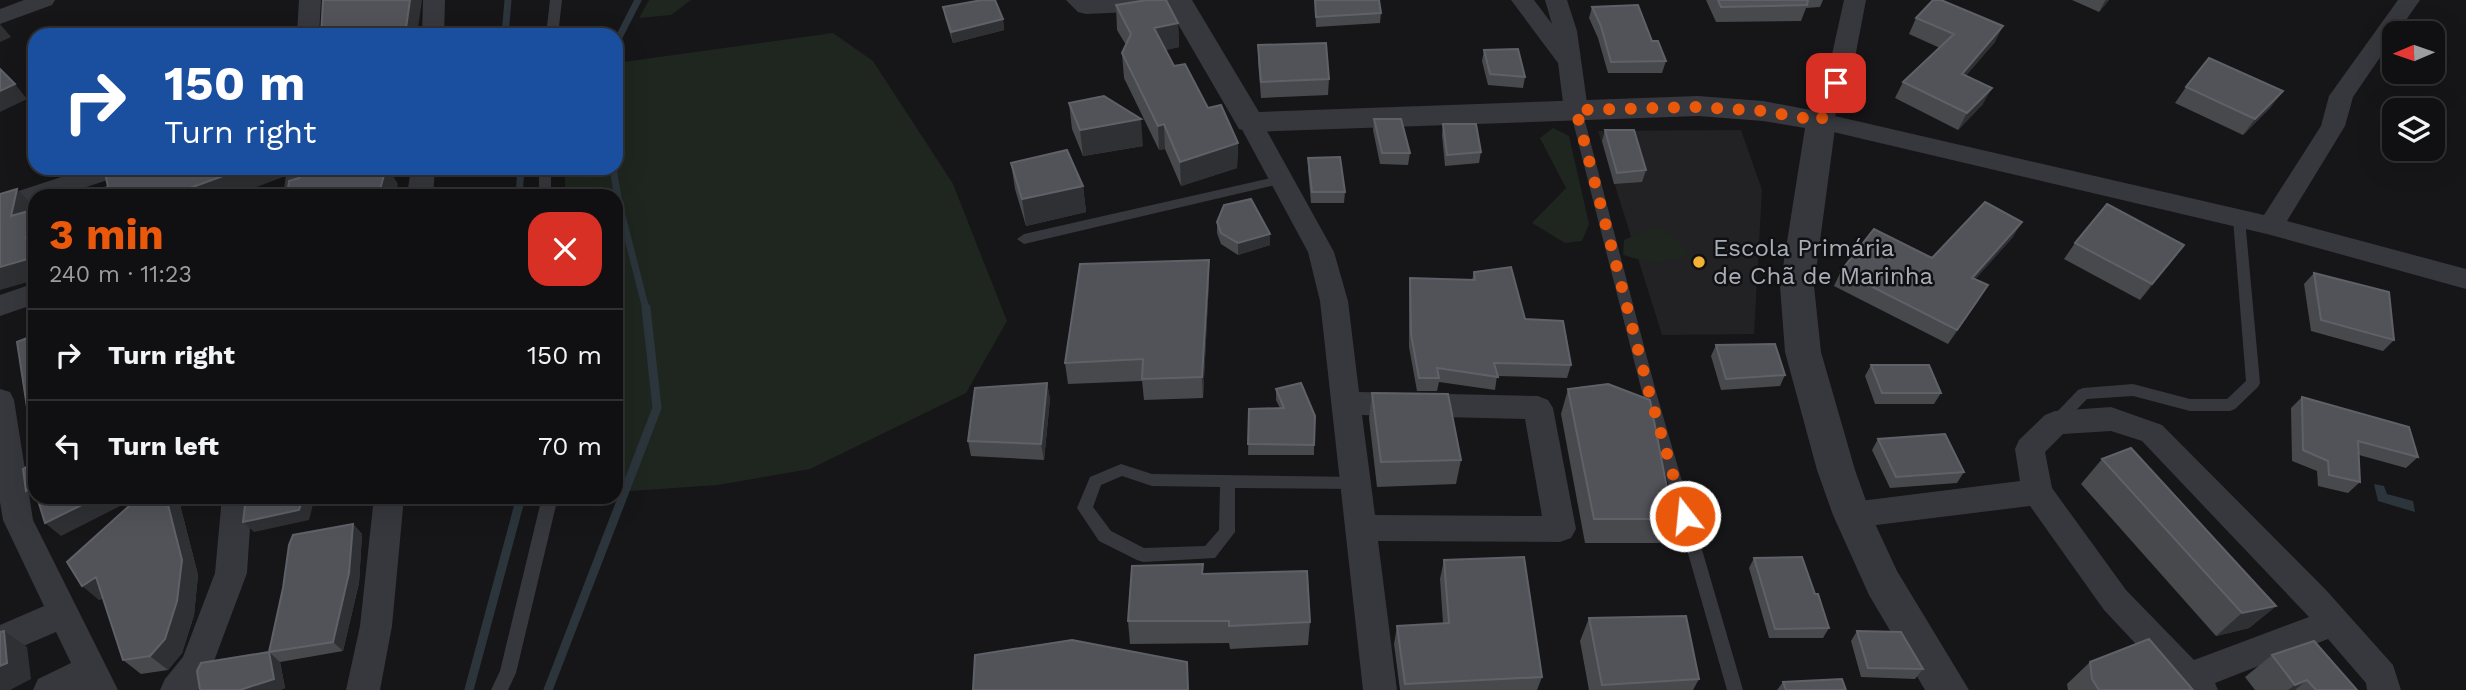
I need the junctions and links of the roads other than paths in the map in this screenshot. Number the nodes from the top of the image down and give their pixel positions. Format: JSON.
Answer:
{"nodes":[{"id":1,"x":44,"y":0,"type":"edge"},
{"id":2,"x":310,"y":0,"type":"edge"},
{"id":3,"x":434,"y":0,"type":"edge"},
{"id":4,"x":556,"y":0,"type":"edge"},
{"id":5,"x":1077,"y":0,"type":"edge"},
{"id":6,"x":1522,"y":0,"type":"edge"},
{"id":7,"x":1556,"y":0,"type":"edge"},
{"id":8,"x":1855,"y":0,"type":"edge"},
{"id":9,"x":2409,"y":0,"type":"edge"},
{"id":10,"x":1179,"y":1,"type":"edge"},
{"id":11,"x":0,"y":17,"type":"edge"},
{"id":12,"x":308,"y":28,"type":"edge"},
{"id":13,"x":433,"y":28,"type":"edge"},
{"id":14,"x":553,"y":28,"type":"edge"},
{"id":15,"x":1569,"y":60,"type":"junction"},
{"id":16,"x":1576,"y":110,"type":"junction"},
{"id":17,"x":1821,"y":121,"type":"junction"},
{"id":18,"x":1250,"y":122,"type":"junction"},
{"id":19,"x":93,"y":175,"type":"edge"},
{"id":20,"x":1280,"y":180,"type":"junction"},
{"id":21,"x":50,"y":189,"type":"edge"},
{"id":22,"x":28,"y":196,"type":"edge"},
{"id":23,"x":0,"y":205,"type":"edge"},
{"id":24,"x":2239,"y":219,"type":"junction"},
{"id":25,"x":2271,"y":226,"type":"junction"},
{"id":26,"x":1024,"y":239,"type":"dead end"},
{"id":27,"x":2466,"y":279,"type":"edge"},
{"id":28,"x":28,"y":296,"type":"edge"},
{"id":29,"x":0,"y":306,"type":"edge"},
{"id":30,"x":0,"y":400,"type":"edge"},
{"id":31,"x":1347,"y":403,"type":"junction"},
{"id":32,"x":2055,"y":423,"type":"junction"},
{"id":33,"x":1228,"y":481,"type":"junction"},
{"id":34,"x":1357,"y":482,"type":"junction"},
{"id":35,"x":15,"y":487,"type":"edge"},
{"id":36,"x":2037,"y":492,"type":"junction"},
{"id":37,"x":237,"y":504,"type":"edge"},
{"id":38,"x":388,"y":504,"type":"edge"},
{"id":39,"x":548,"y":504,"type":"edge"},
{"id":40,"x":1852,"y":514,"type":"junction"},
{"id":41,"x":1362,"y":528,"type":"junction"},
{"id":42,"x":63,"y":612,"type":"junction"},
{"id":43,"x":2334,"y":622,"type":"junction"},
{"id":44,"x":0,"y":641,"type":"edge"},
{"id":45,"x":96,"y":680,"type":"edge"},
{"id":46,"x":2196,"y":683,"type":"edge"},
{"id":47,"x":50,"y":690,"type":"edge"},
{"id":48,"x":177,"y":690,"type":"edge"},
{"id":49,"x":363,"y":690,"type":"edge"},
{"id":50,"x":499,"y":690,"type":"edge"},
{"id":51,"x":1380,"y":690,"type":"edge"},
{"id":52,"x":1735,"y":690,"type":"edge"},
{"id":53,"x":1948,"y":690,"type":"edge"},
{"id":54,"x":2384,"y":690,"type":"edge"}],
"edges":[{"from":1,"to":11,"type":"street"},
{"from":2,"to":12,"type":"street"},
{"from":3,"to":13,"type":"street"},
{"from":4,"to":14,"type":"lane"},
{"from":5,"to":10,"type":"street"},
{"from":6,"to":15,"type":"street"},
{"from":7,"to":15,"type":"street"},
{"from":8,"to":17,"type":"street"},
{"from":9,"to":25,"type":"street"},
{"from":10,"to":18,"type":"street"},
{"from":15,"to":16,"type":"street"},
{"from":16,"to":17,"type":"street"},
{"from":16,"to":18,"type":"street"},
{"from":16,"to":52,"type":"lane"},
{"from":17,"to":24,"type":"street"},
{"from":17,"to":40,"type":"street"},
{"from":18,"to":20,"type":"street"},
{"from":19,"to":21,"type":"street"},
{"from":20,"to":26,"type":"lane"},
{"from":20,"to":31,"type":"street"},
{"from":22,"to":23,"type":"street"},
{"from":24,"to":25,"type":"street"},
{"from":24,"to":32,"type":"lane"},
{"from":25,"to":27,"type":"street"},
{"from":28,"to":29,"type":"street"},
{"from":30,"to":35,"type":"street"},
{"from":31,"to":34,"type":"street"},
{"from":31,"to":41,"type":"street"},
{"from":32,"to":36,"type":"street"},
{"from":32,"to":43,"type":"street"},
{"from":33,"to":33,"type":"lane"},
{"from":33,"to":34,"type":"lane"},
{"from":34,"to":41,"type":"street"},
{"from":35,"to":42,"type":"street"},
{"from":36,"to":40,"type":"street"},
{"from":36,"to":46,"type":"street"},
{"from":37,"to":48,"type":"street"},
{"from":38,"to":49,"type":"street"},
{"from":39,"to":50,"type":"lane"},
{"from":40,"to":53,"type":"street"},
{"from":41,"to":51,"type":"street"},
{"from":42,"to":44,"type":"street"},
{"from":42,"to":45,"type":"street"},
{"from":43,"to":46,"type":"street"},
{"from":43,"to":54,"type":"street"},
{"from":45,"to":47,"type":"street"}]}
